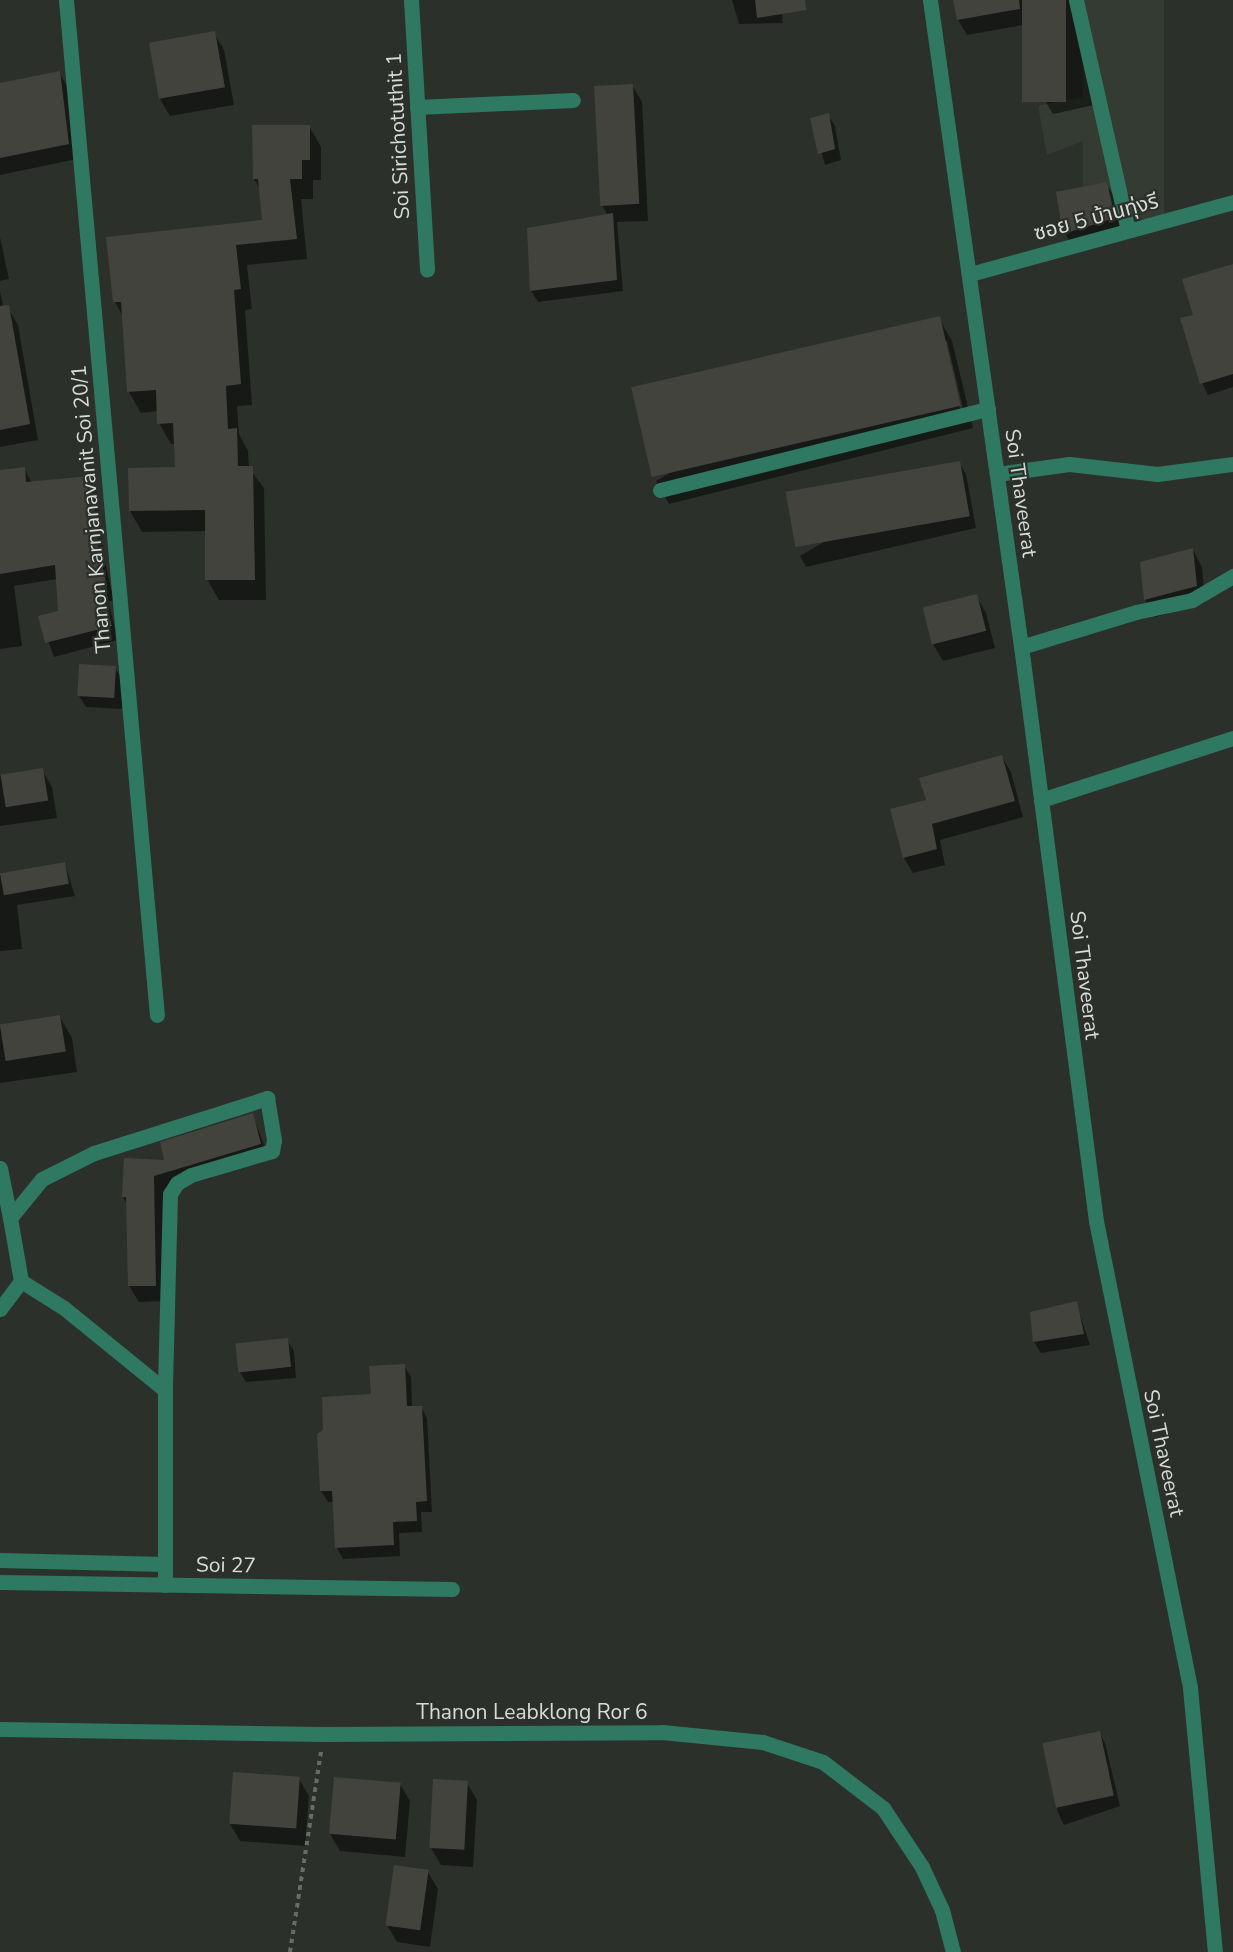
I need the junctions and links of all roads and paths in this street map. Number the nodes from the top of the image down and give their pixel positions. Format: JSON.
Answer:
{"nodes":[{"id":1,"x":66,"y":0,"type":"edge"},
{"id":2,"x":411,"y":0,"type":"edge"},
{"id":3,"x":930,"y":0,"type":"edge"},
{"id":4,"x":1076,"y":0,"type":"edge"},
{"id":5,"x":573,"y":99,"type":"dead end"},
{"id":6,"x":417,"y":107,"type":"junction"},
{"id":7,"x":1233,"y":202,"type":"edge"},
{"id":8,"x":1128,"y":230,"type":"junction"},
{"id":9,"x":427,"y":270,"type":"dead end"},
{"id":10,"x":970,"y":274,"type":"junction"},
{"id":11,"x":988,"y":409,"type":"junction"},
{"id":12,"x":1233,"y":464,"type":"edge"},
{"id":13,"x":997,"y":474,"type":"junction"},
{"id":14,"x":660,"y":490,"type":"dead end"},
{"id":15,"x":1233,"y":576,"type":"edge"},
{"id":16,"x":1021,"y":648,"type":"junction"},
{"id":17,"x":1233,"y":738,"type":"edge"},
{"id":18,"x":1041,"y":800,"type":"junction"},
{"id":19,"x":157,"y":1015,"type":"dead end"},
{"id":20,"x":0,"y":1168,"type":"edge"},
{"id":21,"x":10,"y":1218,"type":"junction"},
{"id":22,"x":21,"y":1281,"type":"junction"},
{"id":23,"x":0,"y":1309,"type":"edge"},
{"id":24,"x":165,"y":1390,"type":"junction"},
{"id":25,"x":0,"y":1560,"type":"edge"},
{"id":26,"x":165,"y":1564,"type":"junction"},
{"id":27,"x":0,"y":1582,"type":"edge"},
{"id":28,"x":165,"y":1585,"type":"junction"},
{"id":29,"x":452,"y":1589,"type":"dead end"},
{"id":30,"x":0,"y":1729,"type":"edge"},
{"id":31,"x":323,"y":1734,"type":"junction"},
{"id":32,"x":290,"y":1952,"type":"edge"},
{"id":33,"x":953,"y":1952,"type":"edge"},
{"id":34,"x":1215,"y":1952,"type":"edge"}],
"edges":[{"from":1,"to":19,"type":"street","name":"Thanon Karnjanavanit Soi 20/1"},
{"from":2,"to":6,"type":"street","name":"Soi Sirichotuthit 1"},
{"from":3,"to":10,"type":"street","name":"Soi Thaveerat"},
{"from":4,"to":8,"type":"street"},
{"from":5,"to":6,"type":"street"},
{"from":6,"to":9,"type":"street","name":"Soi Sirichotuthit 1"},
{"from":7,"to":8,"type":"street","name":"ซอย 5 บ้านทุ่งรี"},
{"from":8,"to":10,"type":"street","name":"ซอย 5 บ้านทุ่งรี"},
{"from":10,"to":11,"type":"street","name":"Soi Thaveerat"},
{"from":11,"to":13,"type":"street","name":"Soi Thaveerat"},
{"from":11,"to":14,"type":"street"},
{"from":12,"to":13,"type":"street"},
{"from":13,"to":16,"type":"street","name":"Soi Thaveerat"},
{"from":15,"to":16,"type":"street"},
{"from":16,"to":18,"type":"street","name":"Soi Thaveerat"},
{"from":17,"to":18,"type":"street"},
{"from":18,"to":34,"type":"street","name":"Soi Thaveerat"},
{"from":20,"to":21,"type":"street"},
{"from":21,"to":22,"type":"street"},
{"from":21,"to":24,"type":"street"},
{"from":22,"to":23,"type":"street"},
{"from":22,"to":24,"type":"street"},
{"from":24,"to":26,"type":"street"},
{"from":25,"to":26,"type":"street"},
{"from":26,"to":28,"type":"street"},
{"from":27,"to":28,"type":"street","name":"Soi 27"},
{"from":28,"to":29,"type":"street","name":"Soi 27"},
{"from":30,"to":31,"type":"street","name":"Thanon Leabklong Ror 6"},
{"from":31,"to":32,"type":"path"},
{"from":31,"to":33,"type":"street","name":"Thanon Leabklong Ror 6"}]}
